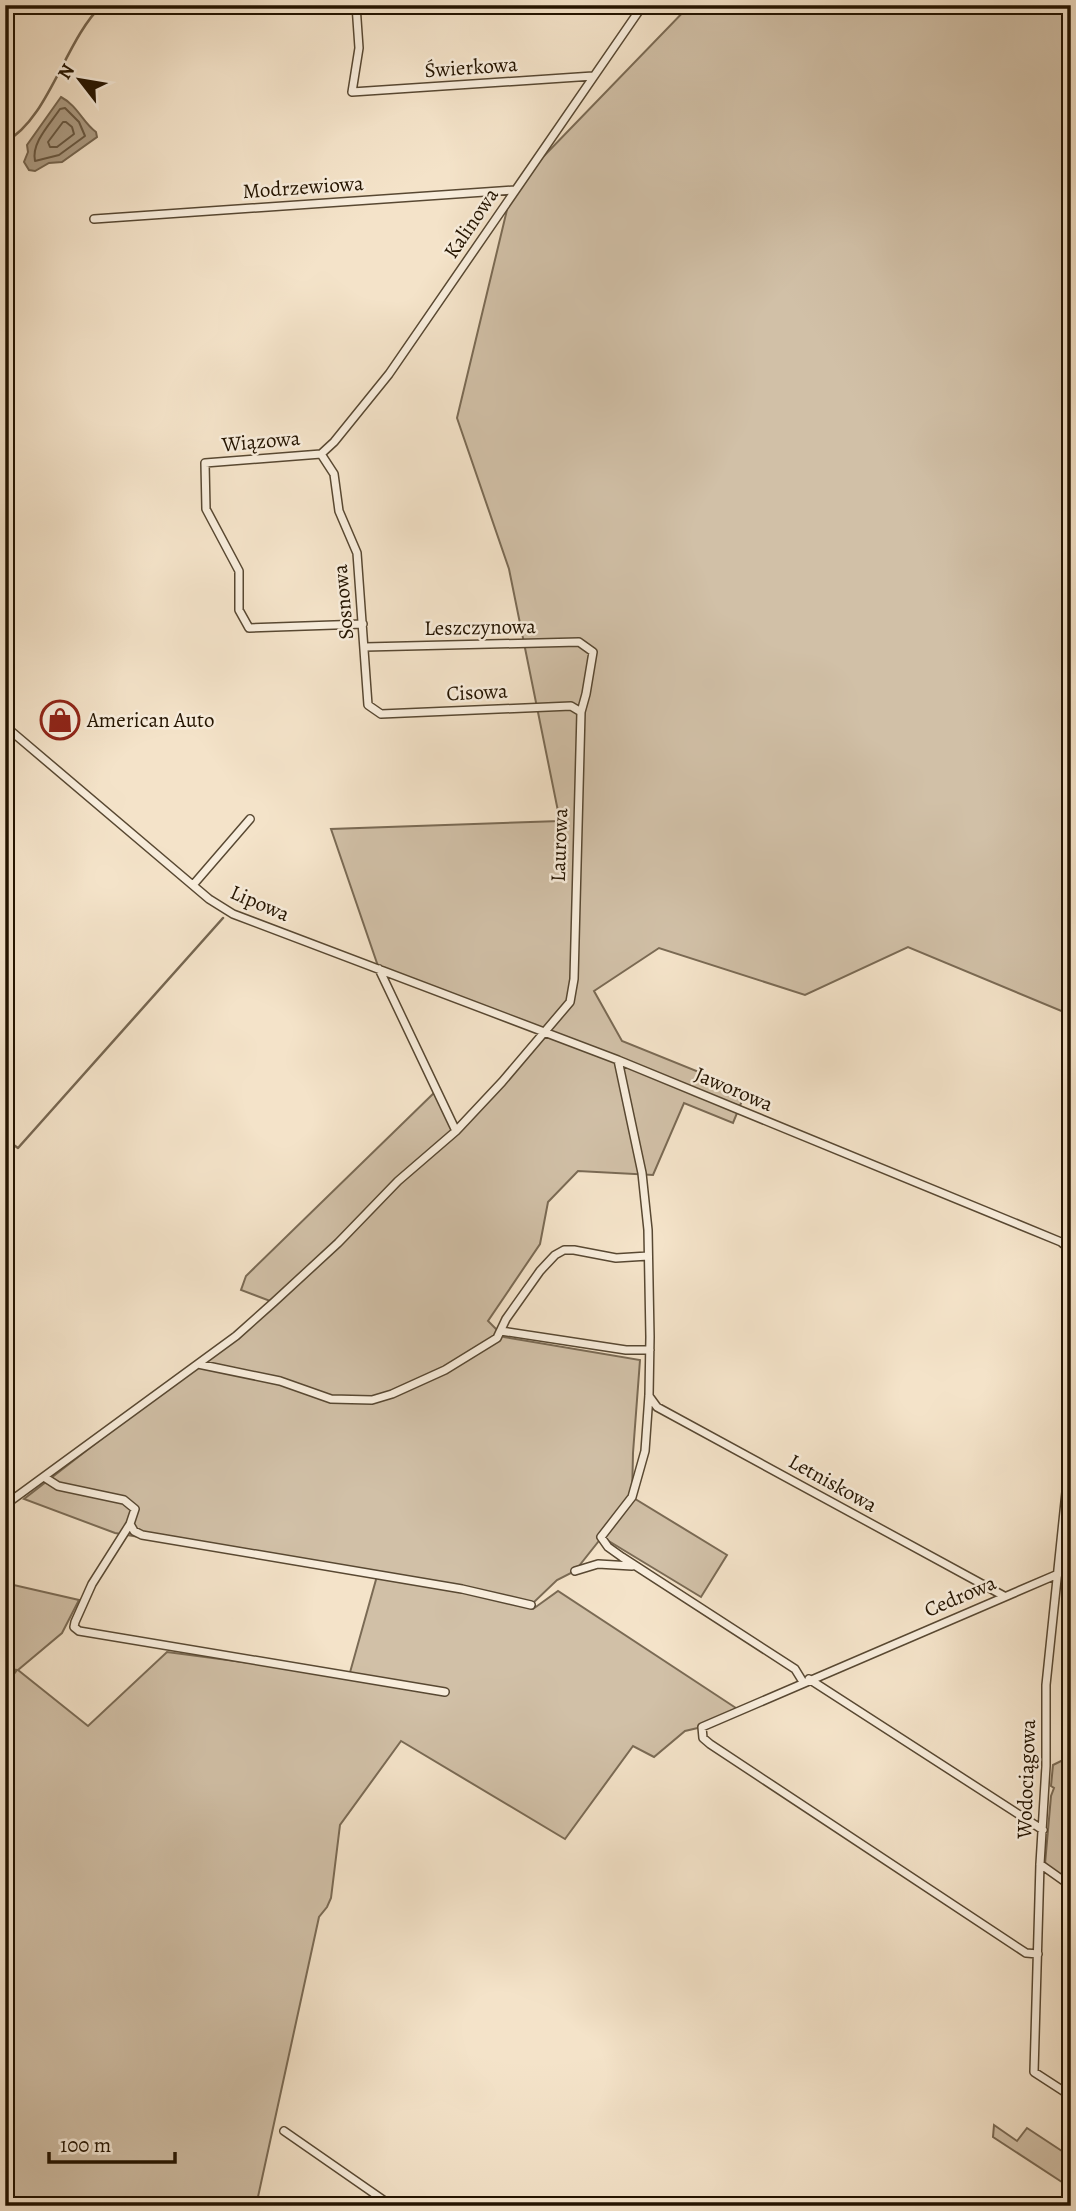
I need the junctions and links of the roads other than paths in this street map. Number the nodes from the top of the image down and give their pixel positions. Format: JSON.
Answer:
{"nodes":[{"id":1,"x":356,"y":5,"type":"edge"},
{"id":2,"x":643,"y":5,"type":"edge"},
{"id":3,"x":593,"y":76,"type":"junction"},
{"id":4,"x":515,"y":190,"type":"junction"},
{"id":5,"x":94,"y":219,"type":"dead end"},
{"id":6,"x":321,"y":454,"type":"junction"},
{"id":7,"x":363,"y":624,"type":"junction"},
{"id":8,"x":365,"y":647,"type":"junction"},
{"id":9,"x":593,"y":652,"type":"joint"},
{"id":10,"x":373,"y":711,"type":"joint"},
{"id":11,"x":581,"y":712,"type":"junction"},
{"id":12,"x":5,"y":726,"type":"edge"},
{"id":13,"x":250,"y":819,"type":"dead end"},
{"id":14,"x":193,"y":885,"type":"junction"},
{"id":15,"x":379,"y":969,"type":"junction"},
{"id":16,"x":546,"y":1031,"type":"junction"},
{"id":17,"x":618,"y":1060,"type":"junction"},
{"id":18,"x":456,"y":1131,"type":"junction"},
{"id":19,"x":1071,"y":1250,"type":"edge"},
{"id":20,"x":648,"y":1256,"type":"junction"},
{"id":21,"x":501,"y":1331,"type":"junction"},
{"id":22,"x":650,"y":1350,"type":"junction"},
{"id":23,"x":198,"y":1364,"type":"junction"},
{"id":24,"x":649,"y":1395,"type":"junction"},
{"id":25,"x":1071,"y":1444,"type":"edge"},
{"id":26,"x":44,"y":1477,"type":"junction"},
{"id":27,"x":5,"y":1505,"type":"edge"},
{"id":28,"x":130,"y":1524,"type":"junction"},
{"id":29,"x":640,"y":1568,"type":"junction"},
{"id":30,"x":575,"y":1571,"type":"dead end"},
{"id":31,"x":1058,"y":1574,"type":"junction"},
{"id":32,"x":1004,"y":1596,"type":"junction"},
{"id":33,"x":531,"y":1605,"type":"dead end"},
{"id":34,"x":806,"y":1681,"type":"junction"},
{"id":35,"x":444,"y":1692,"type":"dead end"},
{"id":36,"x":1043,"y":1830,"type":"junction"},
{"id":37,"x":1040,"y":1864,"type":"junction"},
{"id":38,"x":1071,"y":1886,"type":"edge"},
{"id":39,"x":1038,"y":1954,"type":"junction"},
{"id":40,"x":1071,"y":2096,"type":"edge"},
{"id":41,"x":284,"y":2130,"type":"dead end"},
{"id":42,"x":392,"y":2206,"type":"edge"}],
"edges":[{"from":1,"to":3,"type":"street","name":"Świerkowa"},
{"from":2,"to":3,"type":"street","name":"Kalinowa"},
{"from":3,"to":4,"type":"street","name":"Kalinowa"},
{"from":4,"to":5,"type":"street","name":"Modrzewiowa"},
{"from":4,"to":6,"type":"street","name":"Kalinowa"},
{"from":6,"to":7,"type":"street","name":"Sosnowa"},
{"from":6,"to":7,"type":"street","name":"Wiązowa"},
{"from":7,"to":8,"type":"street","name":"Sosnowa"},
{"from":8,"to":9,"type":"street","name":"Leszczynowa"},
{"from":8,"to":10,"type":"street","name":"Sosnowa"},
{"from":9,"to":11,"type":"street","name":"Laurowa"},
{"from":10,"to":11,"type":"street","name":"Cisowa"},
{"from":11,"to":16,"type":"street","name":"Laurowa"},
{"from":12,"to":14,"type":"street","name":"Lipowa"},
{"from":13,"to":14,"type":"street"},
{"from":14,"to":15,"type":"street","name":"Lipowa"},
{"from":15,"to":16,"type":"street","name":"Jaworowa"},
{"from":15,"to":18,"type":"street"},
{"from":16,"to":17,"type":"street","name":"Jaworowa"},
{"from":16,"to":18,"type":"street","name":"Laurowa"},
{"from":17,"to":19,"type":"street","name":"Jaworowa"},
{"from":17,"to":20,"type":"street"},
{"from":18,"to":23,"type":"street","name":"Laurowa"},
{"from":20,"to":21,"type":"street"},
{"from":20,"to":22,"type":"street"},
{"from":21,"to":22,"type":"street"},
{"from":21,"to":23,"type":"street"},
{"from":22,"to":24,"type":"street"},
{"from":23,"to":26,"type":"street","name":"Laurowa"},
{"from":24,"to":29,"type":"street"},
{"from":24,"to":32,"type":"street","name":"Letniskowa"},
{"from":25,"to":31,"type":"street","name":"Wodociągowa"},
{"from":26,"to":27,"type":"street","name":"Laurowa"},
{"from":26,"to":28,"type":"street"},
{"from":28,"to":33,"type":"street"},
{"from":28,"to":35,"type":"street"},
{"from":29,"to":30,"type":"street"},
{"from":29,"to":34,"type":"street"},
{"from":31,"to":32,"type":"street","name":"Cedrowa"},
{"from":31,"to":36,"type":"street","name":"Wodociągowa"},
{"from":32,"to":34,"type":"street","name":"Cedrowa"},
{"from":34,"to":36,"type":"street"},
{"from":34,"to":39,"type":"street","name":"Cedrowa"},
{"from":36,"to":37,"type":"street","name":"Wodociągowa"},
{"from":37,"to":38,"type":"street"},
{"from":37,"to":39,"type":"street","name":"Wodociągowa"},
{"from":39,"to":40,"type":"street","name":"Wodociągowa"},
{"from":41,"to":42,"type":"street"}]}
